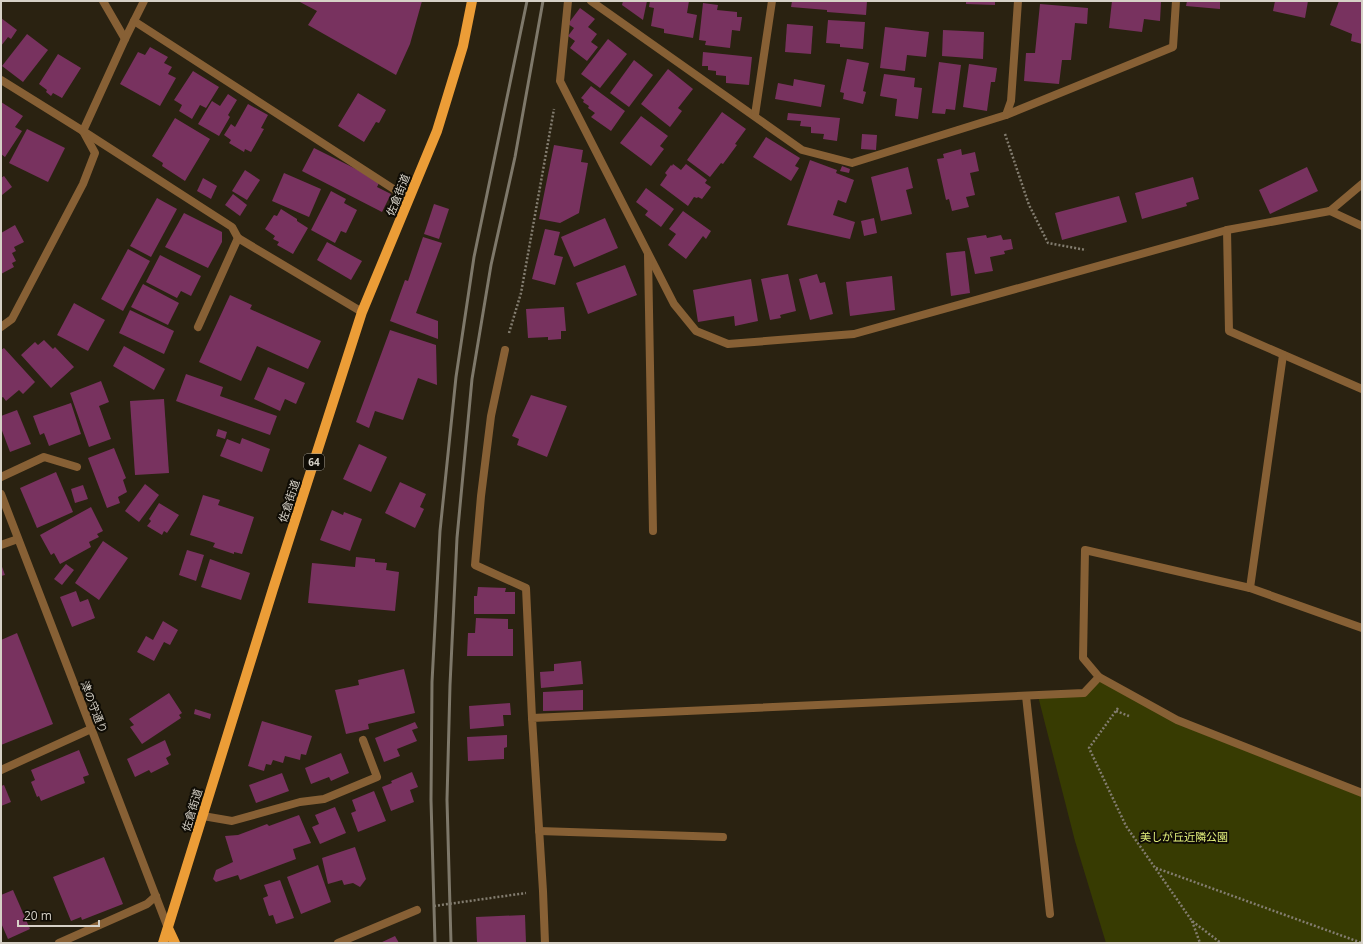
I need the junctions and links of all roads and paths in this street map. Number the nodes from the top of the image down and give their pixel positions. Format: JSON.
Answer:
{"nodes":[{"id":1,"x":103,"y":1,"type":"edge"},
{"id":2,"x":144,"y":1,"type":"edge"},
{"id":3,"x":472,"y":1,"type":"edge"},
{"id":4,"x":568,"y":1,"type":"edge"},
{"id":5,"x":591,"y":1,"type":"edge"},
{"id":6,"x":772,"y":1,"type":"edge"},
{"id":7,"x":1018,"y":1,"type":"edge"},
{"id":8,"x":1176,"y":1,"type":"edge"},
{"id":9,"x":134,"y":21,"type":"junction"},
{"id":10,"x":125,"y":39,"type":"junction"},
{"id":11,"x":1,"y":80,"type":"edge"},
{"id":12,"x":560,"y":81,"type":"junction"},
{"id":13,"x":755,"y":115,"type":"junction"},
{"id":14,"x":1006,"y":115,"type":"junction"},
{"id":15,"x":83,"y":131,"type":"junction"},
{"id":16,"x":1362,"y":184,"type":"edge"},
{"id":17,"x":409,"y":199,"type":"junction"},
{"id":18,"x":1330,"y":211,"type":"junction"},
{"id":19,"x":1362,"y":226,"type":"edge"},
{"id":20,"x":1227,"y":230,"type":"junction"},
{"id":21,"x":238,"y":238,"type":"junction"},
{"id":22,"x":648,"y":253,"type":"junction"},
{"id":23,"x":1103,"y":264,"type":"junction"},
{"id":24,"x":362,"y":312,"type":"junction"},
{"id":25,"x":1,"y":327,"type":"edge"},
{"id":26,"x":198,"y":327,"type":"dead end"},
{"id":27,"x":505,"y":350,"type":"joint"},
{"id":28,"x":1283,"y":355,"type":"junction"},
{"id":29,"x":1362,"y":389,"type":"edge"},
{"id":30,"x":77,"y":466,"type":"dead end"},
{"id":31,"x":1,"y":477,"type":"edge"},
{"id":32,"x":1,"y":494,"type":"edge"},
{"id":33,"x":653,"y":531,"type":"dead end"},
{"id":34,"x":18,"y":539,"type":"junction"},
{"id":35,"x":1,"y":545,"type":"edge"},
{"id":36,"x":1250,"y":588,"type":"junction"},
{"id":37,"x":1362,"y":628,"type":"edge"},
{"id":38,"x":1098,"y":677,"type":"junction"},
{"id":39,"x":1129,"y":694,"type":"junction"},
{"id":40,"x":1026,"y":696,"type":"junction"},
{"id":41,"x":532,"y":718,"type":"junction"},
{"id":42,"x":91,"y":728,"type":"junction"},
{"id":43,"x":363,"y":740,"type":"dead end"},
{"id":44,"x":1,"y":770,"type":"edge"},
{"id":45,"x":1362,"y":793,"type":"edge"},
{"id":46,"x":203,"y":816,"type":"junction"},
{"id":47,"x":540,"y":831,"type":"junction"},
{"id":48,"x":723,"y":837,"type":"dead end"},
{"id":49,"x":1154,"y":868,"type":"junction"},
{"id":50,"x":543,"y":890,"type":"junction"},
{"id":51,"x":156,"y":896,"type":"junction"},
{"id":52,"x":418,"y":910,"type":"joint"},
{"id":53,"x":1050,"y":914,"type":"dead end"},
{"id":54,"x":1192,"y":921,"type":"junction"},
{"id":55,"x":168,"y":928,"type":"junction"},
{"id":56,"x":59,"y":943,"type":"edge"},
{"id":57,"x":163,"y":943,"type":"edge"},
{"id":58,"x":175,"y":943,"type":"edge"},
{"id":59,"x":338,"y":943,"type":"edge"},
{"id":60,"x":545,"y":943,"type":"edge"},
{"id":61,"x":1200,"y":943,"type":"edge"},
{"id":62,"x":1221,"y":943,"type":"edge"},
{"id":63,"x":1362,"y":943,"type":"edge"}],
"edges":[{"from":1,"to":10,"type":"street"},
{"from":2,"to":9,"type":"street"},
{"from":3,"to":17,"type":"main road","name":"佐倉街道","number":"64"},
{"from":4,"to":12,"type":"street"},
{"from":5,"to":13,"type":"street"},
{"from":6,"to":13,"type":"street"},
{"from":7,"to":14,"type":"street"},
{"from":8,"to":14,"type":"street"},
{"from":9,"to":10,"type":"street"},
{"from":9,"to":17,"type":"street"},
{"from":10,"to":15,"type":"street"},
{"from":11,"to":15,"type":"street"},
{"from":12,"to":22,"type":"street"},
{"from":12,"to":27,"type":"path"},
{"from":13,"to":14,"type":"street"},
{"from":14,"to":23,"type":"path"},
{"from":15,"to":21,"type":"street"},
{"from":15,"to":25,"type":"street"},
{"from":16,"to":18,"type":"street"},
{"from":17,"to":24,"type":"main road","name":"佐倉街道","number":"64"},
{"from":18,"to":19,"type":"street"},
{"from":18,"to":20,"type":"street"},
{"from":20,"to":23,"type":"street"},
{"from":20,"to":28,"type":"street"},
{"from":21,"to":24,"type":"street"},
{"from":21,"to":26,"type":"street"},
{"from":22,"to":23,"type":"street"},
{"from":22,"to":33,"type":"street"},
{"from":24,"to":46,"type":"main road","name":"佐倉街道","number":"64"},
{"from":27,"to":41,"type":"street"},
{"from":28,"to":29,"type":"street"},
{"from":28,"to":36,"type":"street"},
{"from":30,"to":31,"type":"street"},
{"from":32,"to":34,"type":"street","name":"津の守通り"},
{"from":34,"to":35,"type":"street"},
{"from":34,"to":42,"type":"street","name":"津の守通り"},
{"from":36,"to":37,"type":"street"},
{"from":36,"to":38,"type":"street"},
{"from":38,"to":39,"type":"street"},
{"from":38,"to":40,"type":"street"},
{"from":39,"to":45,"type":"street"},
{"from":39,"to":49,"type":"path"},
{"from":40,"to":41,"type":"street"},
{"from":40,"to":53,"type":"street"},
{"from":41,"to":47,"type":"street"},
{"from":42,"to":44,"type":"street"},
{"from":42,"to":51,"type":"street","name":"津の守通り"},
{"from":43,"to":46,"type":"street"},
{"from":46,"to":55,"type":"main road","name":"佐倉街道","number":"64"},
{"from":47,"to":48,"type":"street"},
{"from":47,"to":50,"type":"street"},
{"from":49,"to":54,"type":"path"},
{"from":49,"to":63,"type":"path"},
{"from":50,"to":52,"type":"path"},
{"from":50,"to":60,"type":"street"},
{"from":51,"to":55,"type":"street","name":"津の守通り"},
{"from":51,"to":56,"type":"street"},
{"from":52,"to":59,"type":"street"},
{"from":54,"to":61,"type":"path"},
{"from":54,"to":62,"type":"path"},
{"from":55,"to":57,"type":"main road","name":"佐倉街道"},
{"from":55,"to":58,"type":"main road"}]}
